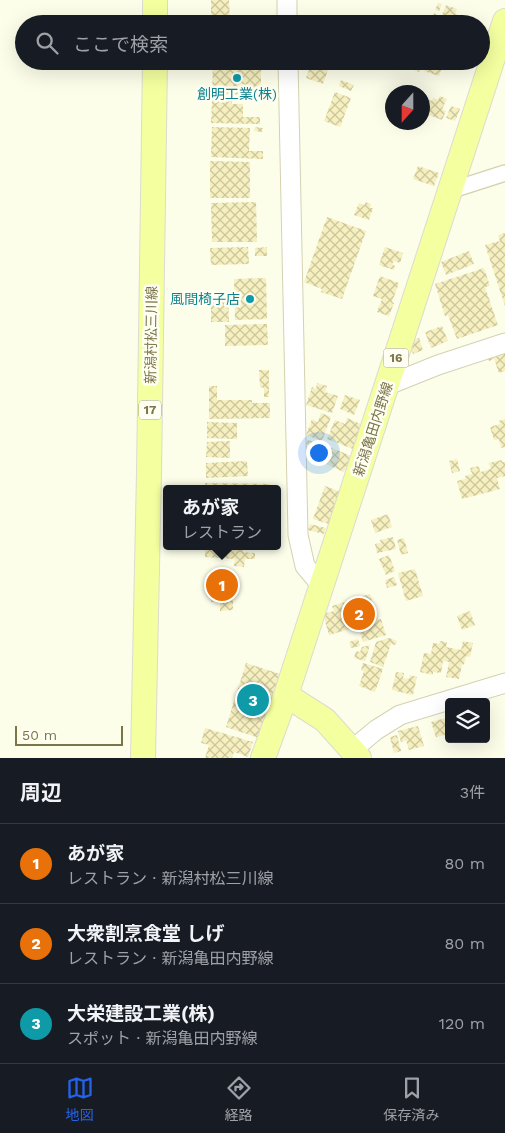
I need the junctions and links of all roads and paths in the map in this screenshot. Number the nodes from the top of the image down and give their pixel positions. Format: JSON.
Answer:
{"nodes":[{"id":1,"x":156,"y":0,"type":"edge"},
{"id":2,"x":287,"y":0,"type":"edge"},
{"id":3,"x":155,"y":15,"type":"edge"},
{"id":4,"x":287,"y":15,"type":"edge"},
{"id":5,"x":505,"y":21,"type":"edge"},
{"id":6,"x":490,"y":67,"type":"edge"},
{"id":7,"x":155,"y":70,"type":"edge"},
{"id":8,"x":288,"y":70,"type":"edge"},
{"id":9,"x":489,"y":70,"type":"edge"},
{"id":10,"x":505,"y":173,"type":"edge"},
{"id":11,"x":449,"y":191,"type":"junction"},
{"id":12,"x":505,"y":343,"type":"edge"},
{"id":13,"x":388,"y":385,"type":"junction"},
{"id":14,"x":322,"y":585,"type":"junction"},
{"id":15,"x":505,"y":683,"type":"edge"},
{"id":16,"x":286,"y":695,"type":"junction"},
{"id":17,"x":355,"y":754,"type":"edge"},
{"id":18,"x":142,"y":758,"type":"edge"},
{"id":19,"x":263,"y":758,"type":"edge"}],
"edges":[{"from":1,"to":3,"type":"main road"},
{"from":2,"to":4,"type":"street"},
{"from":5,"to":6,"type":"main road","name":"新潟亀田内野線","number":"16"},
{"from":7,"to":18,"type":"main road","name":"新潟村松三川線","number":"17"},
{"from":8,"to":14,"type":"street"},
{"from":9,"to":11,"type":"main road","name":"新潟亀田内野線","number":"16"},
{"from":10,"to":11,"type":"street"},
{"from":11,"to":13,"type":"main road","name":"新潟亀田内野線","number":"16"},
{"from":12,"to":13,"type":"street"},
{"from":13,"to":14,"type":"main road","name":"新潟亀田内野線","number":"16"},
{"from":14,"to":16,"type":"main road","name":"新潟亀田内野線","number":"16"},
{"from":15,"to":17,"type":"street"},
{"from":16,"to":17,"type":"main road"},
{"from":16,"to":19,"type":"main road","name":"新潟亀田内野線","number":"16"}]}
